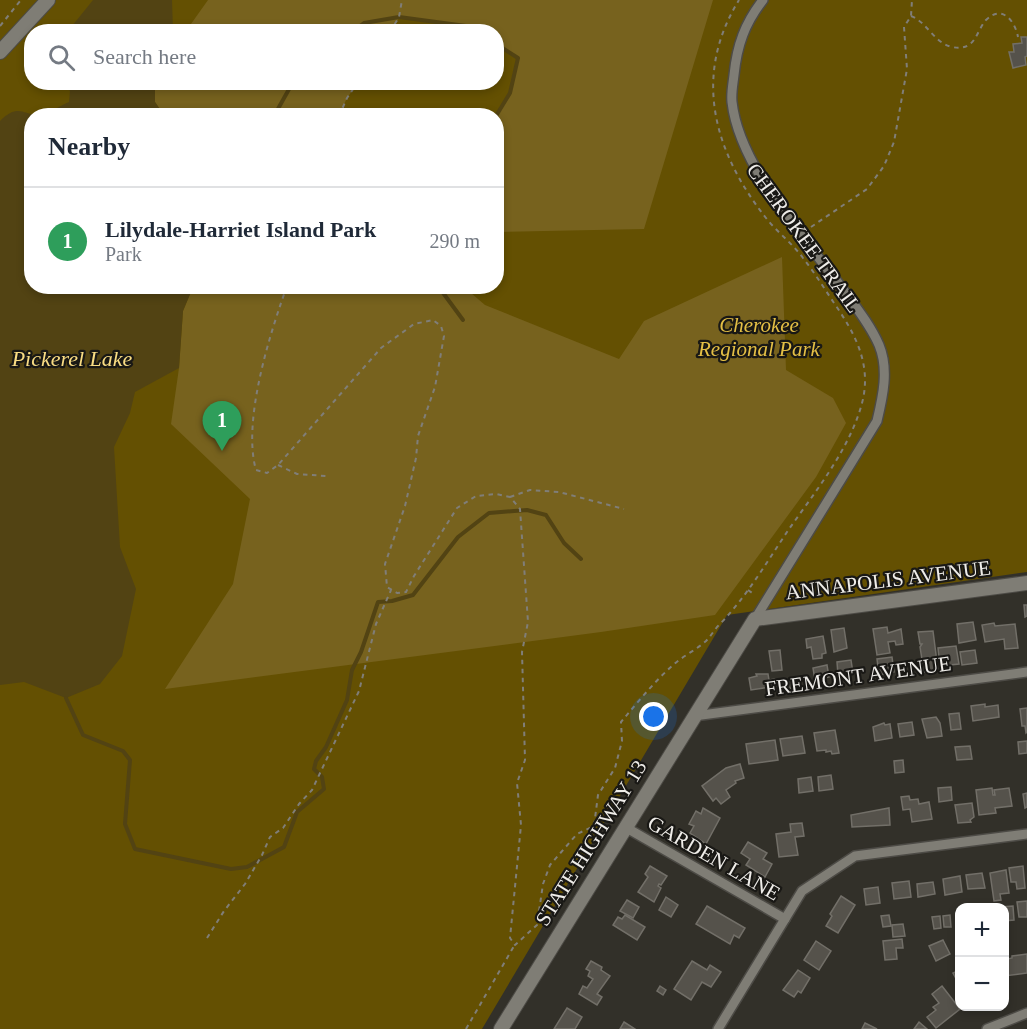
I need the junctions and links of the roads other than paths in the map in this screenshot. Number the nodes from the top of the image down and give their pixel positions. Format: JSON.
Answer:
{"nodes":[{"id":1,"x":48,"y":0,"type":"edge"},
{"id":2,"x":763,"y":0,"type":"edge"},
{"id":3,"x":26,"y":24,"type":"edge"},
{"id":4,"x":24,"y":26,"type":"edge"},
{"id":5,"x":0,"y":52,"type":"edge"},
{"id":6,"x":1027,"y":583,"type":"edge"},
{"id":7,"x":755,"y":619,"type":"junction"},
{"id":8,"x":1027,"y":672,"type":"edge"},
{"id":9,"x":694,"y":716,"type":"junction"},
{"id":10,"x":625,"y":827,"type":"junction"},
{"id":11,"x":1027,"y":834,"type":"edge"},
{"id":12,"x":785,"y":919,"type":"junction"},
{"id":13,"x":1027,"y":1013,"type":"edge"},
{"id":14,"x":501,"y":1029,"type":"edge"},
{"id":15,"x":718,"y":1029,"type":"edge"},
{"id":16,"x":987,"y":1029,"type":"edge"}],
"edges":[{"from":1,"to":3,"type":"street"},
{"from":2,"to":7,"type":"street"},
{"from":4,"to":5,"type":"street"},
{"from":6,"to":7,"type":"street","name":"ANNAPOLIS AVENUE"},
{"from":7,"to":9,"type":"street","name":"STATE HIGHWAY 13"},
{"from":8,"to":9,"type":"street","name":"FREMONT AVENUE"},
{"from":9,"to":10,"type":"street","name":"STATE HIGHWAY 13"},
{"from":10,"to":12,"type":"street","name":"GARDEN LANE"},
{"from":10,"to":14,"type":"street","name":"STATE HIGHWAY 13"},
{"from":11,"to":12,"type":"street"},
{"from":12,"to":15,"type":"street"},
{"from":13,"to":16,"type":"street"}]}
